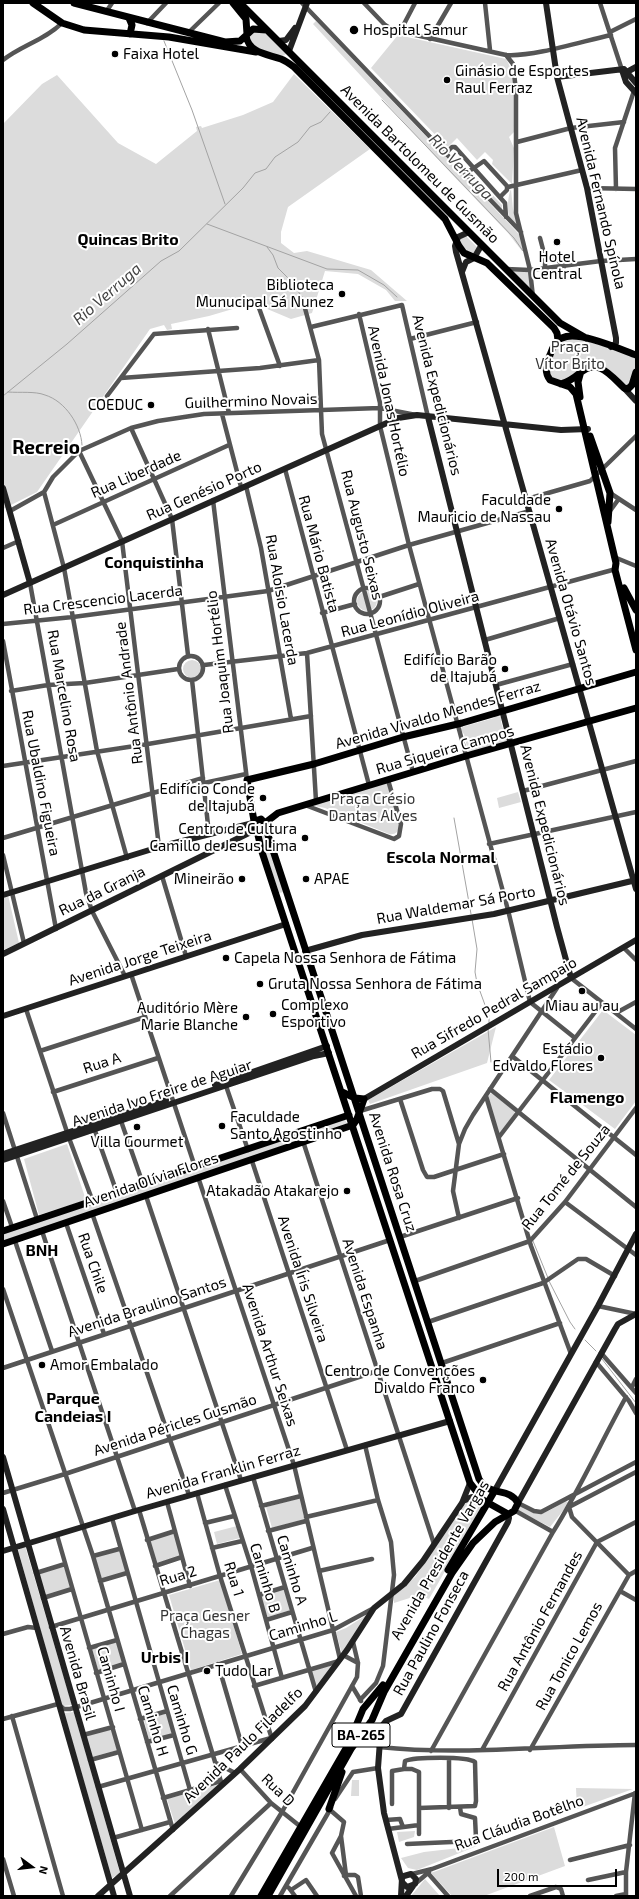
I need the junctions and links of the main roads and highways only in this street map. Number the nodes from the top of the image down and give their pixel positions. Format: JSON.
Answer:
{"nodes":[{"id":1,"x":74,"y":3,"type":"edge"},
{"id":2,"x":233,"y":3,"type":"edge"},
{"id":3,"x":240,"y":3,"type":"edge"},
{"id":4,"x":36,"y":4,"type":"edge"},
{"id":5,"x":129,"y":18,"type":"junction"},
{"id":6,"x":267,"y":30,"type":"junction"},
{"id":7,"x":130,"y":34,"type":"junction"},
{"id":8,"x":247,"y":35,"type":"junction"},
{"id":9,"x":258,"y":52,"type":"junction"},
{"id":10,"x":586,"y":338,"type":"junction"},
{"id":11,"x":558,"y":340,"type":"junction"},
{"id":12,"x":636,"y":355,"type":"edge"},
{"id":13,"x":581,"y":371,"type":"junction"},
{"id":14,"x":636,"y":372,"type":"edge"},
{"id":15,"x":561,"y":384,"type":"junction"},
{"id":16,"x":586,"y":430,"type":"junction"},
{"id":17,"x":607,"y":513,"type":"junction"},
{"id":18,"x":616,"y":565,"type":"junction"},
{"id":19,"x":636,"y":610,"type":"edge"},
{"id":20,"x":626,"y":612,"type":"junction"},
{"id":21,"x":636,"y":650,"type":"edge"},
{"id":22,"x":636,"y":672,"type":"edge"},
{"id":23,"x":636,"y":708,"type":"edge"},
{"id":24,"x":247,"y":777,"type":"joint"},
{"id":25,"x":265,"y":824,"type":"junction"},
{"id":26,"x":255,"y":826,"type":"junction"},
{"id":27,"x":288,"y":896,"type":"junction"},
{"id":28,"x":278,"y":900,"type":"junction"},
{"id":29,"x":330,"y":1024,"type":"junction"},
{"id":30,"x":320,"y":1028,"type":"junction"},
{"id":31,"x":342,"y":1092,"type":"junction"},
{"id":32,"x":356,"y":1098,"type":"junction"},
{"id":33,"x":360,"y":1111,"type":"junction"},
{"id":34,"x":351,"y":1119,"type":"junction"},
{"id":35,"x":364,"y":1125,"type":"junction"},
{"id":36,"x":55,"y":1214,"type":"junction"},
{"id":37,"x":47,"y":1216,"type":"junction"},
{"id":38,"x":394,"y":1221,"type":"junction"},
{"id":39,"x":385,"y":1222,"type":"junction"},
{"id":40,"x":63,"y":1224,"type":"junction"},
{"id":41,"x":52,"y":1228,"type":"junction"},
{"id":42,"x":3,"y":1231,"type":"edge"},
{"id":43,"x":3,"y":1244,"type":"edge"},
{"id":44,"x":422,"y":1302,"type":"junction"},
{"id":45,"x":412,"y":1305,"type":"junction"},
{"id":46,"x":443,"y":1366,"type":"junction"},
{"id":47,"x":434,"y":1372,"type":"junction"},
{"id":48,"x":476,"y":1470,"type":"junction"},
{"id":49,"x":468,"y":1474,"type":"junction"},
{"id":50,"x":494,"y":1492,"type":"junction"},
{"id":51,"x":488,"y":1504,"type":"junction"},
{"id":52,"x":496,"y":1508,"type":"junction"},
{"id":53,"x":511,"y":1512,"type":"junction"},
{"id":54,"x":355,"y":1727,"type":"junction"},
{"id":55,"x":363,"y":1733,"type":"junction"},
{"id":56,"x":348,"y":1755,"type":"junction"},
{"id":57,"x":329,"y":1810,"type":"road end"},
{"id":58,"x":261,"y":1896,"type":"edge"},
{"id":59,"x":268,"y":1896,"type":"edge"}],
"edges":[{"from":1,"to":5,"type":"main road"},
{"from":2,"to":8,"type":"main road"},
{"from":3,"to":6,"type":"main road","name":"Avenida Bartolomeu de Gusmão"},
{"from":4,"to":7,"type":"main road","name":"Avenida Bartolomeu de Gusmão"},
{"from":5,"to":7,"type":"main road"},
{"from":5,"to":8,"type":"main road"},
{"from":6,"to":8,"type":"main road"},
{"from":6,"to":10,"type":"main road","name":"Avenida Bartolomeu de Gusmão"},
{"from":7,"to":9,"type":"main road","name":"Avenida Bartolomeu de Gusmão"},
{"from":8,"to":9,"type":"main road"},
{"from":9,"to":11,"type":"main road","name":"Avenida Bartolomeu de Gusmão"},
{"from":10,"to":11,"type":"main road"},
{"from":10,"to":12,"type":"main road"},
{"from":11,"to":15,"type":"main road"},
{"from":13,"to":14,"type":"main road"},
{"from":13,"to":15,"type":"main road"},
{"from":13,"to":16,"type":"main road"},
{"from":15,"to":16,"type":"main road"},
{"from":16,"to":17,"type":"main road"},
{"from":16,"to":17,"type":"main road"},
{"from":17,"to":18,"type":"main road"},
{"from":18,"to":19,"type":"main road"},
{"from":18,"to":20,"type":"main road"},
{"from":19,"to":20,"type":"main road"},
{"from":20,"to":21,"type":"main road"},
{"from":22,"to":24,"type":"main road","name":"Avenida Vivaldo Mendes Ferraz"},
{"from":23,"to":25,"type":"main road","name":"Rua Siqueira Campos"},
{"from":24,"to":26,"type":"main road","name":"Rua Joaquim Hortélio"},
{"from":25,"to":26,"type":"main road"},
{"from":25,"to":26,"type":"main road"},
{"from":25,"to":27,"type":"main road","name":"Avenida Rosa Cruz"},
{"from":26,"to":28,"type":"main road","name":"Avenida Rosa Cruz"},
{"from":27,"to":28,"type":"main road"},
{"from":27,"to":29,"type":"main road","name":"Avenida Rosa Cruz"},
{"from":28,"to":30,"type":"main road","name":"Avenida Rosa Cruz"},
{"from":29,"to":30,"type":"main road"},
{"from":29,"to":32,"type":"main road","name":"Avenida Rosa Cruz"},
{"from":30,"to":31,"type":"main road","name":"Avenida Rosa Cruz"},
{"from":31,"to":32,"type":"main road"},
{"from":31,"to":34,"type":"main road","name":"Avenida Rosa Cruz"},
{"from":32,"to":33,"type":"main road","name":"Avenida Rosa Cruz"},
{"from":32,"to":33,"type":"main road"},
{"from":33,"to":34,"type":"main road"},
{"from":33,"to":35,"type":"main road","name":"Avenida Rosa Cruz"},
{"from":34,"to":35,"type":"main road"},
{"from":34,"to":36,"type":"main road","name":"Avenida Olívia Flores"},
{"from":34,"to":39,"type":"main road","name":"Avenida Rosa Cruz"},
{"from":34,"to":40,"type":"main road","name":"Avenida Olívia Flores"},
{"from":35,"to":38,"type":"main road","name":"Avenida Rosa Cruz"},
{"from":36,"to":37,"type":"main road","name":"Avenida Olívia Flores"},
{"from":36,"to":40,"type":"main road"},
{"from":37,"to":41,"type":"main road"},
{"from":37,"to":42,"type":"main road","name":"Avenida Olívia Flores"},
{"from":38,"to":39,"type":"main road"},
{"from":38,"to":44,"type":"main road","name":"Avenida Rosa Cruz"},
{"from":39,"to":45,"type":"main road","name":"Avenida Rosa Cruz"},
{"from":40,"to":41,"type":"main road","name":"Avenida Olívia Flores"},
{"from":41,"to":43,"type":"main road","name":"Avenida Olívia Flores"},
{"from":44,"to":45,"type":"main road"},
{"from":44,"to":46,"type":"main road","name":"Avenida Rosa Cruz"},
{"from":45,"to":47,"type":"main road","name":"Avenida Rosa Cruz"},
{"from":46,"to":47,"type":"main road"},
{"from":46,"to":48,"type":"main road","name":"Avenida Rosa Cruz"},
{"from":47,"to":49,"type":"main road","name":"Avenida Rosa Cruz"},
{"from":48,"to":49,"type":"main road"},
{"from":48,"to":50,"type":"main road","name":"Avenida Rosa Cruz"},
{"from":49,"to":51,"type":"main road","name":"Avenida Rosa Cruz"},
{"from":50,"to":51,"type":"main road","name":"Avenida Presidente Vargas"},
{"from":50,"to":52,"type":"main road"},
{"from":50,"to":53,"type":"main road","name":"Avenida Rosa Cruz"},
{"from":51,"to":52,"type":"main road","name":"Avenida Rosa Cruz"},
{"from":51,"to":54,"type":"main road","name":"Avenida Presidente Vargas"},
{"from":52,"to":53,"type":"main road","name":"Avenida Rosa Cruz"},
{"from":53,"to":55,"type":"main road","name":"Avenida Presidente Vargas","number":"BA-265"},
{"from":54,"to":55,"type":"main road"},
{"from":54,"to":58,"type":"main road","name":"Avenida Presidente Vargas"},
{"from":55,"to":56,"type":"main road","name":"Avenida Presidente Vargas","number":"BA-265"},
{"from":56,"to":57,"type":"main road"},
{"from":56,"to":59,"type":"main road","name":"Avenida Presidente Vargas","number":"BA-265"}]}
